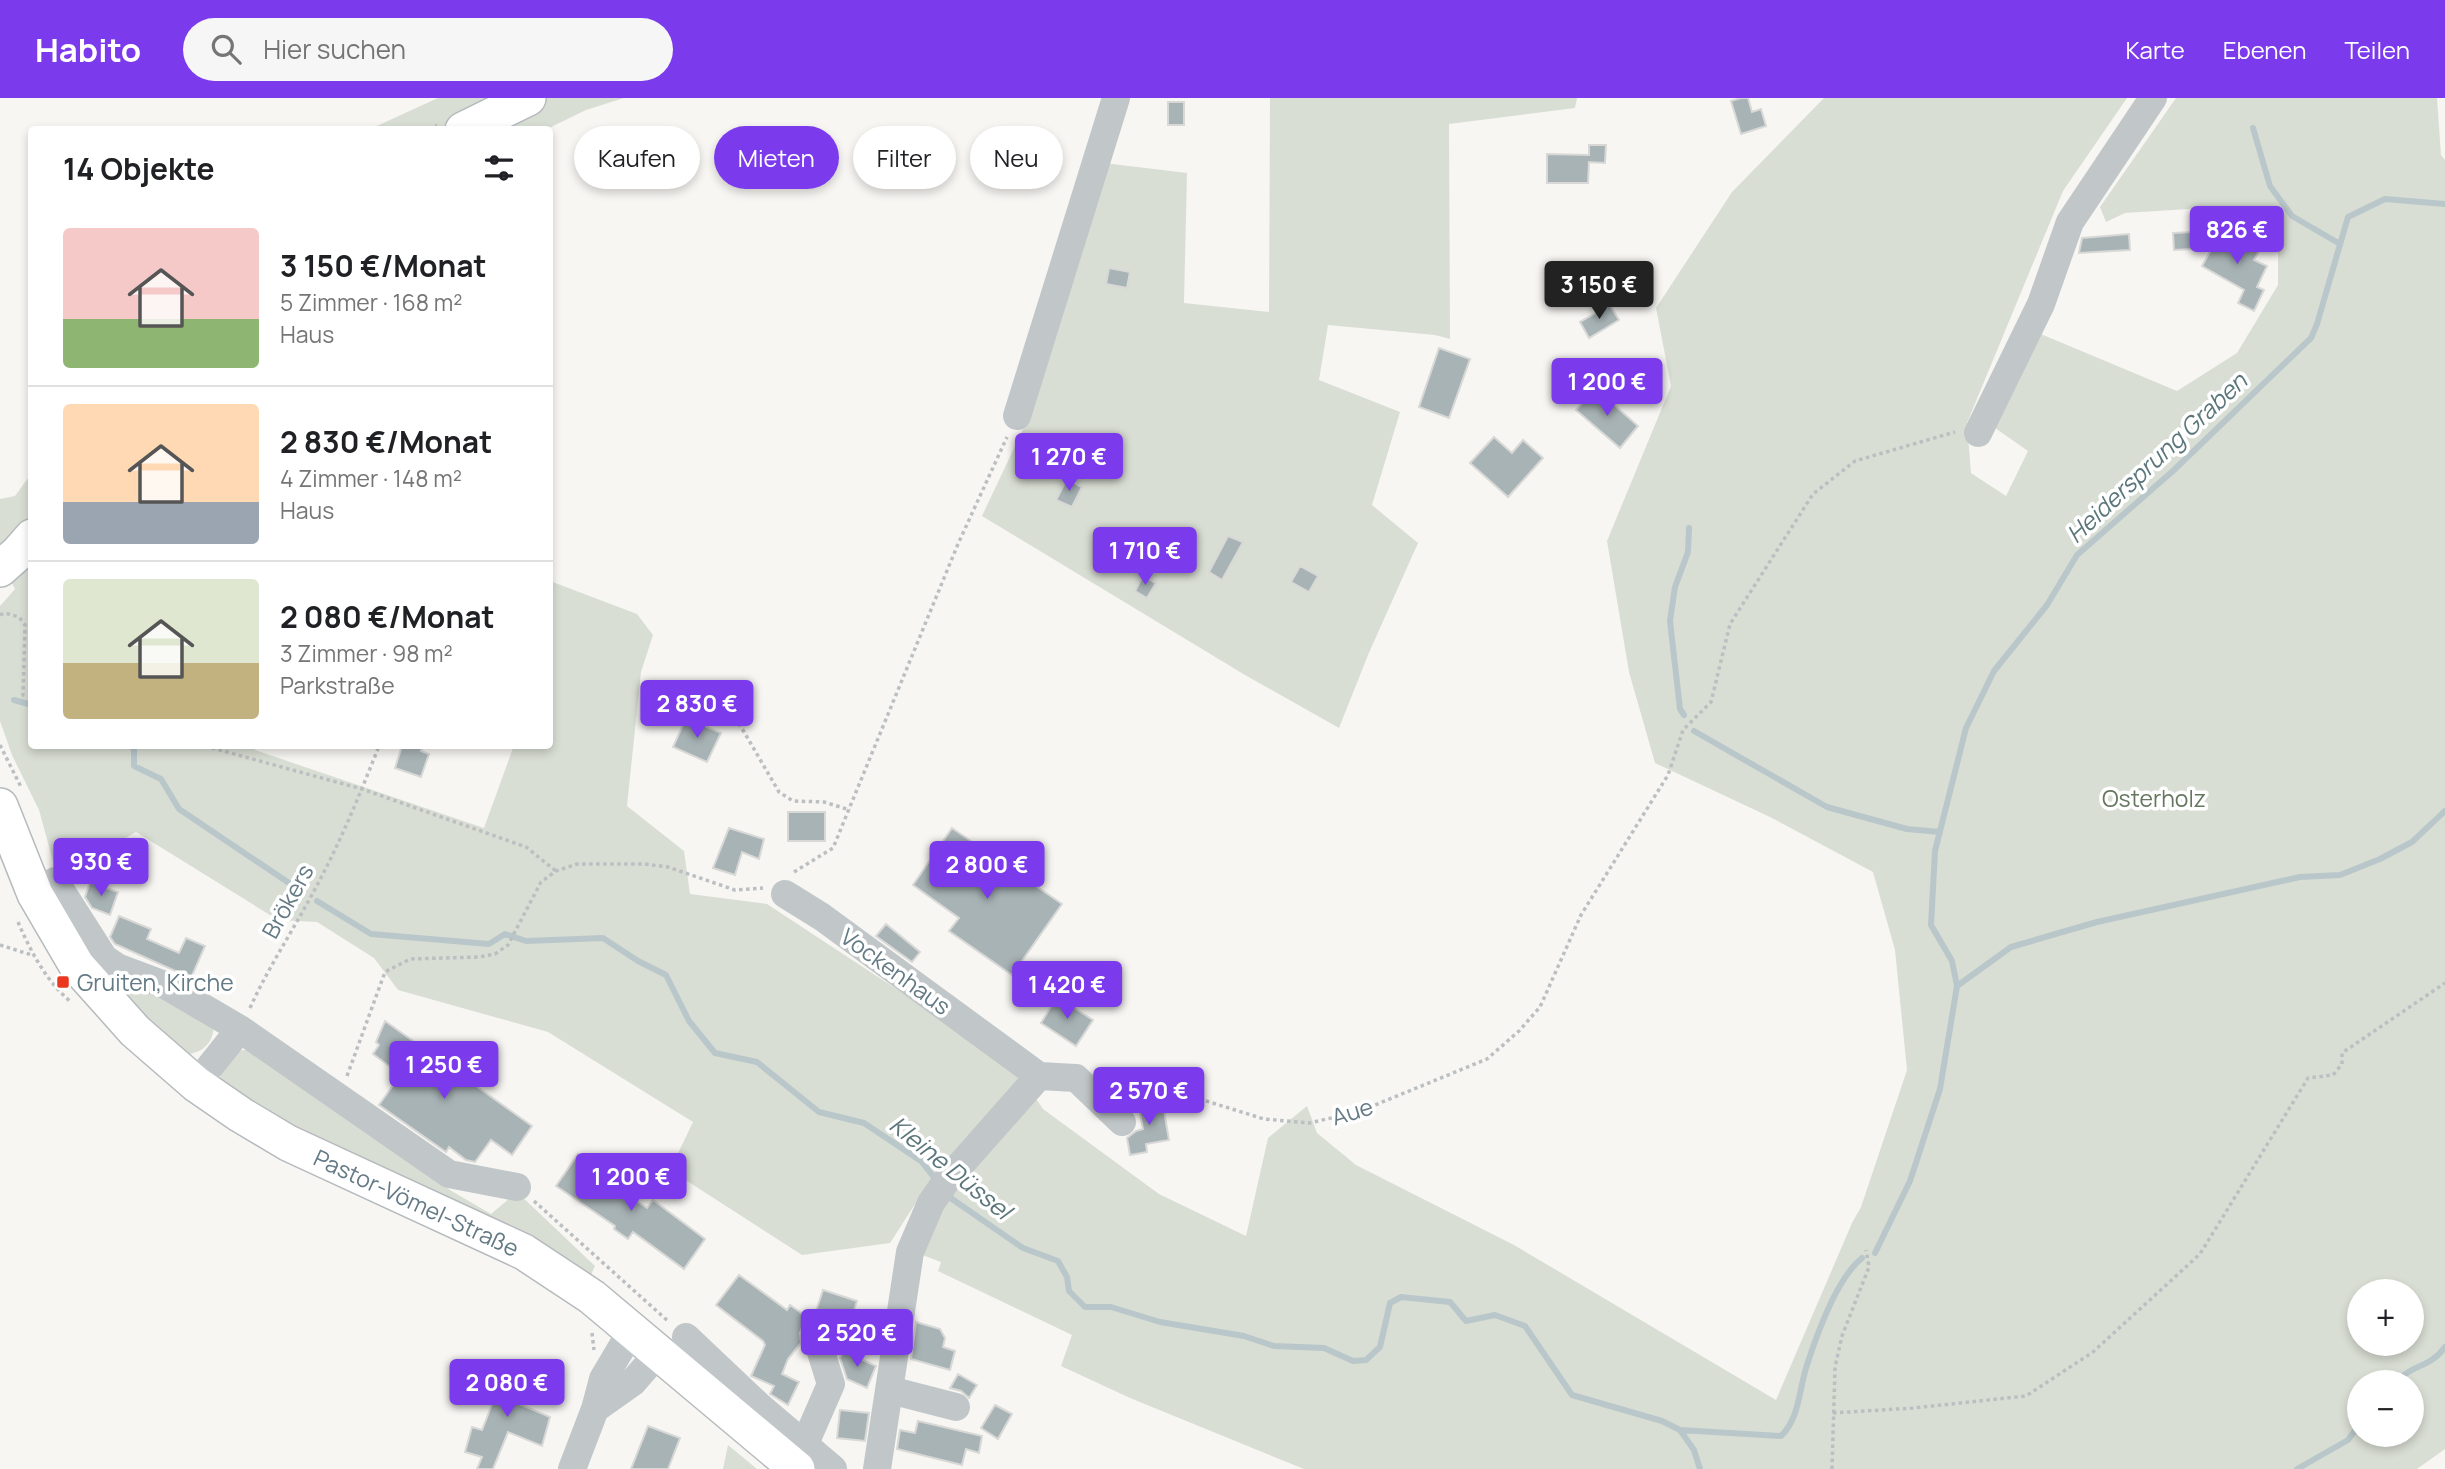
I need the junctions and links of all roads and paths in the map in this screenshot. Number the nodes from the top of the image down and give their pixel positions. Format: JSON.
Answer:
{"nodes":[{"id":1,"x":528,"y":98,"type":"edge"},
{"id":2,"x":1116,"y":98,"type":"edge"},
{"id":3,"x":2152,"y":98,"type":"edge"},
{"id":4,"x":471,"y":126,"type":"edge"},
{"id":5,"x":1017,"y":416,"type":"joint"},
{"id":6,"x":1978,"y":433,"type":"joint"},
{"id":7,"x":28,"y":542,"type":"edge"},
{"id":8,"x":0,"y":569,"type":"edge"},
{"id":9,"x":0,"y":615,"type":"edge"},
{"id":10,"x":28,"y":696,"type":"edge"},
{"id":11,"x":693,"y":705,"type":"dead end"},
{"id":12,"x":216,"y":749,"type":"edge"},
{"id":13,"x":378,"y":749,"type":"edge"},
{"id":14,"x":362,"y":789,"type":"junction"},
{"id":15,"x":0,"y":806,"type":"edge"},
{"id":16,"x":849,"y":810,"type":"junction"},
{"id":17,"x":556,"y":871,"type":"junction"},
{"id":18,"x":55,"y":881,"type":"dead end"},
{"id":19,"x":785,"y":894,"type":"junction"},
{"id":20,"x":0,"y":945,"type":"edge"},
{"id":21,"x":35,"y":956,"type":"dead end"},
{"id":22,"x":2445,"y":983,"type":"edge"},
{"id":23,"x":240,"y":1029,"type":"junction"},
{"id":24,"x":1039,"y":1076,"type":"junction"},
{"id":25,"x":1117,"y":1083,"type":"dead end"},
{"id":26,"x":196,"y":1084,"type":"junction"},
{"id":27,"x":339,"y":1099,"type":"junction"},
{"id":28,"x":1122,"y":1122,"type":"dead end"},
{"id":29,"x":517,"y":1187,"type":"joint"},
{"id":30,"x":1866,"y":1250,"type":"dead end"},
{"id":31,"x":632,"y":1331,"type":"junction"},
{"id":32,"x":816,"y":1336,"type":"dead end"},
{"id":33,"x":672,"y":1345,"type":"junction"},
{"id":34,"x":890,"y":1390,"type":"junction"},
{"id":35,"x":956,"y":1407,"type":"dead end"},
{"id":36,"x":595,"y":1409,"type":"junction"},
{"id":37,"x":1833,"y":1413,"type":"junction"},
{"id":38,"x":800,"y":1457,"type":"edge"},
{"id":39,"x":572,"y":1469,"type":"edge"},
{"id":40,"x":833,"y":1469,"type":"edge"},
{"id":41,"x":877,"y":1469,"type":"edge"},
{"id":42,"x":1832,"y":1469,"type":"edge"}],
"edges":[{"from":1,"to":4,"type":"main road"},
{"from":2,"to":5,"type":"street"},
{"from":3,"to":6,"type":"street"},
{"from":5,"to":16,"type":"path"},
{"from":6,"to":25,"type":"path","name":"Aue"},
{"from":7,"to":8,"type":"main road"},
{"from":9,"to":10,"type":"path"},
{"from":11,"to":16,"type":"path"},
{"from":12,"to":14,"type":"path"},
{"from":13,"to":14,"type":"path","name":"Brökers"},
{"from":14,"to":17,"type":"path"},
{"from":14,"to":23,"type":"path","name":"Brökers"},
{"from":15,"to":26,"type":"main road","name":"Pastor-Vömel-Straße"},
{"from":16,"to":19,"type":"path"},
{"from":17,"to":19,"type":"path"},
{"from":17,"to":27,"type":"path"},
{"from":18,"to":23,"type":"street","name":"Pastor-Vömel-Straße"},
{"from":19,"to":24,"type":"street","name":"Vockenhaus"},
{"from":20,"to":21,"type":"path"},
{"from":22,"to":37,"type":"path"},
{"from":23,"to":26,"type":"street"},
{"from":23,"to":27,"type":"street","name":"Pastor-Vömel-Straße"},
{"from":24,"to":28,"type":"street"},
{"from":24,"to":34,"type":"street"},
{"from":26,"to":31,"type":"main road","name":"Pastor-Vömel-Straße"},
{"from":27,"to":29,"type":"street","name":"Pastor-Vömel-Straße"},
{"from":29,"to":33,"type":"path"},
{"from":30,"to":37,"type":"path"},
{"from":31,"to":33,"type":"main road","name":"Pastor-Vömel-Straße"},
{"from":31,"to":36,"type":"street"},
{"from":32,"to":38,"type":"street"},
{"from":33,"to":36,"type":"street"},
{"from":33,"to":38,"type":"main road","name":"Pastor-Vömel-Straße"},
{"from":34,"to":35,"type":"street"},
{"from":34,"to":41,"type":"street"},
{"from":36,"to":39,"type":"street"},
{"from":37,"to":42,"type":"path"},
{"from":38,"to":40,"type":"street"}]}
